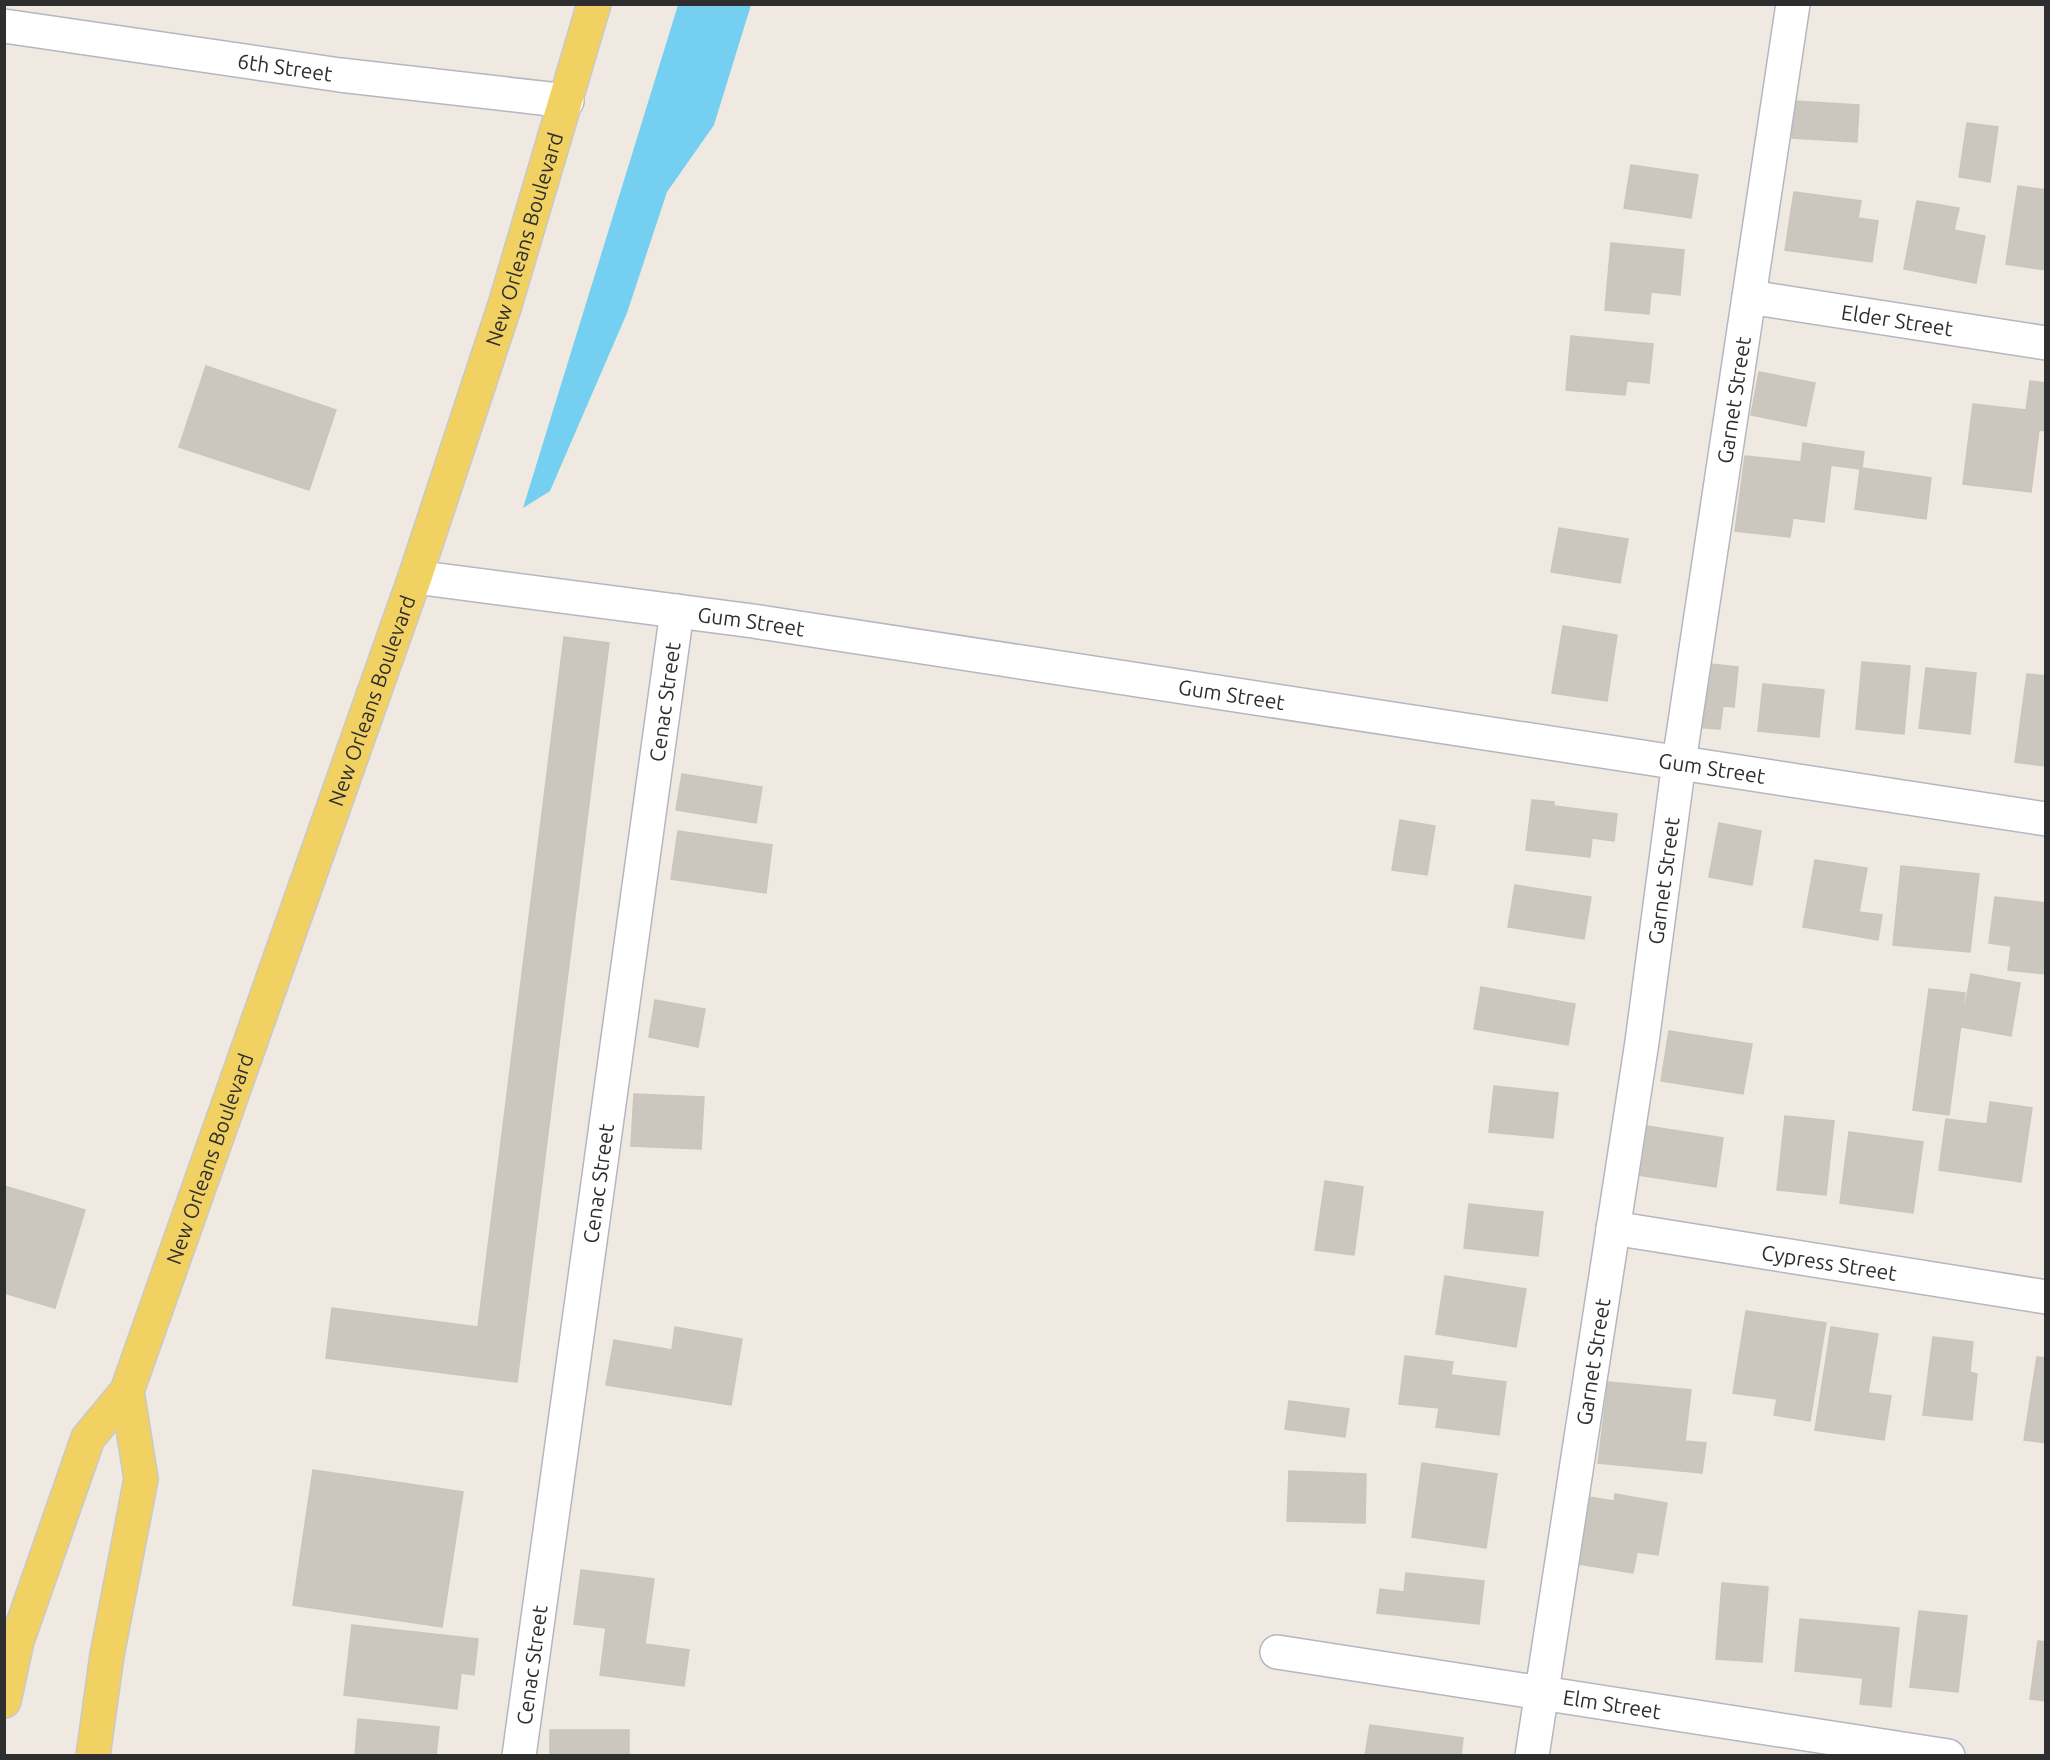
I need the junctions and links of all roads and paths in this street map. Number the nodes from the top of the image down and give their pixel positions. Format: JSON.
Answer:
{"nodes":[{"id":1,"x":594,"y":4,"type":"edge"},
{"id":2,"x":1792,"y":4,"type":"edge"},
{"id":3,"x":4,"y":26,"type":"edge"},
{"id":4,"x":567,"y":101,"type":"junction"},
{"id":5,"x":1749,"y":297,"type":"junction"},
{"id":6,"x":2046,"y":343,"type":"edge"},
{"id":7,"x":415,"y":577,"type":"junction"},
{"id":8,"x":677,"y":611,"type":"junction"},
{"id":9,"x":1679,"y":762,"type":"junction"},
{"id":10,"x":2046,"y":819,"type":"edge"},
{"id":11,"x":1613,"y":1228,"type":"junction"},
{"id":12,"x":2046,"y":1298,"type":"edge"},
{"id":13,"x":127,"y":1391,"type":"junction"},
{"id":14,"x":1277,"y":1652,"type":"dead end"},
{"id":15,"x":1542,"y":1692,"type":"junction"},
{"id":16,"x":4,"y":1701,"type":"edge"},
{"id":17,"x":1842,"y":1747,"type":"edge"},
{"id":18,"x":93,"y":1755,"type":"edge"},
{"id":19,"x":519,"y":1755,"type":"edge"},
{"id":20,"x":1532,"y":1755,"type":"edge"},
{"id":21,"x":1948,"y":1755,"type":"edge"}],
"edges":[{"from":1,"to":4,"type":"main road","name":"New Orleans Boulevard"},
{"from":2,"to":5,"type":"street","name":"Garnet Street"},
{"from":3,"to":4,"type":"street","name":"6th Street"},
{"from":4,"to":7,"type":"main road","name":"New Orleans Boulevard"},
{"from":5,"to":6,"type":"street","name":"Elder Street"},
{"from":5,"to":9,"type":"street","name":"Garnet Street"},
{"from":7,"to":8,"type":"street","name":"Gum Street"},
{"from":7,"to":13,"type":"main road","name":"New Orleans Boulevard"},
{"from":8,"to":9,"type":"street","name":"Gum Street"},
{"from":8,"to":19,"type":"street","name":"Cenac Street"},
{"from":9,"to":10,"type":"street","name":"Gum Street"},
{"from":9,"to":11,"type":"street","name":"Garnet Street"},
{"from":11,"to":12,"type":"street","name":"Cypress Street"},
{"from":11,"to":15,"type":"street","name":"Garnet Street"},
{"from":13,"to":16,"type":"main road","name":"New Orleans Boulevard"},
{"from":13,"to":18,"type":"main road","name":"New Orleans Boulevard"},
{"from":14,"to":15,"type":"street","name":"Elm Street"},
{"from":15,"to":17,"type":"street","name":"Elm Street"},
{"from":15,"to":20,"type":"street","name":"Garnet Street"},
{"from":17,"to":21,"type":"street","name":"Elm Street"}]}
